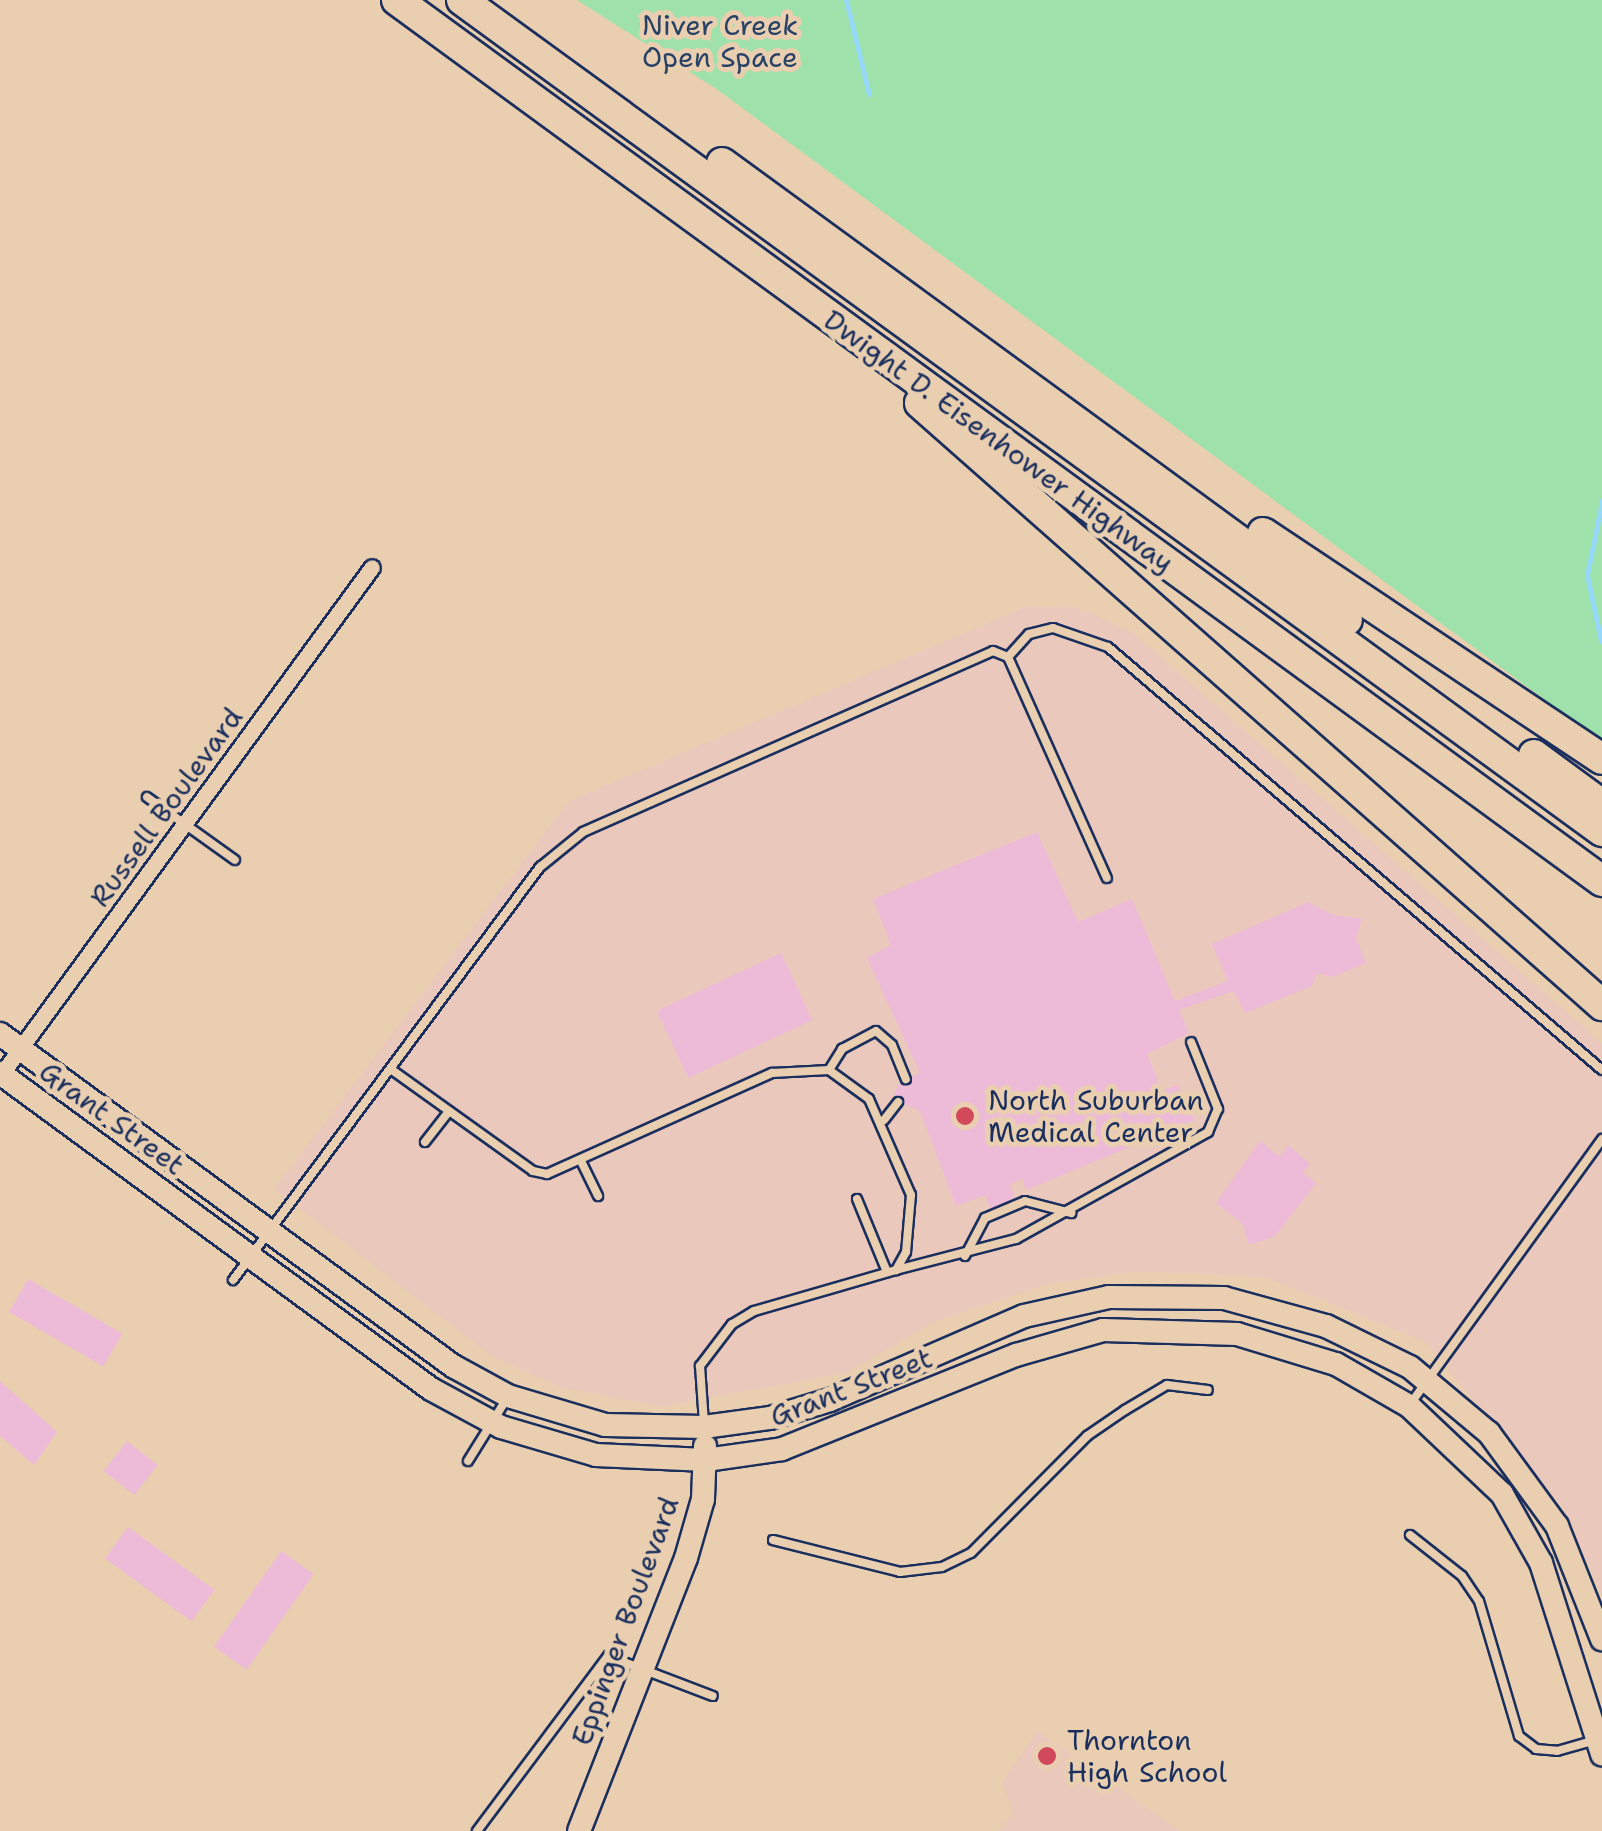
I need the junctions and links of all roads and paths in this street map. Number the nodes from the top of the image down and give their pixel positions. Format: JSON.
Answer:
{"nodes":[{"id":1,"x":396,"y":0,"type":"edge"},
{"id":2,"x":462,"y":0,"type":"edge"},
{"id":3,"x":497,"y":0,"type":"edge"},
{"id":4,"x":762,"y":267,"type":"junction"},
{"id":5,"x":1127,"y":454,"type":"junction"},
{"id":6,"x":1076,"y":498,"type":"junction"},
{"id":7,"x":372,"y":567,"type":"dead end"},
{"id":8,"x":1008,"y":657,"type":"junction"},
{"id":9,"x":1602,"y":759,"type":"edge"},
{"id":10,"x":147,"y":797,"type":"dead end"},
{"id":11,"x":1602,"y":805,"type":"edge"},
{"id":12,"x":184,"y":824,"type":"junction"},
{"id":13,"x":1602,"y":831,"type":"edge"},
{"id":14,"x":1602,"y":852,"type":"edge"},
{"id":15,"x":235,"y":860,"type":"dead end"},
{"id":16,"x":1107,"y":878,"type":"dead end"},
{"id":17,"x":1602,"y":881,"type":"edge"},
{"id":18,"x":1602,"y":1005,"type":"edge"},
{"id":19,"x":0,"y":1034,"type":"edge"},
{"id":20,"x":1191,"y":1042,"type":"dead end"},
{"id":21,"x":20,"y":1049,"type":"junction"},
{"id":22,"x":392,"y":1070,"type":"junction"},
{"id":23,"x":829,"y":1070,"type":"junction"},
{"id":24,"x":1602,"y":1070,"type":"edge"},
{"id":25,"x":0,"y":1074,"type":"edge"},
{"id":26,"x":906,"y":1080,"type":"dead end"},
{"id":27,"x":898,"y":1102,"type":"dead end"},
{"id":28,"x":449,"y":1111,"type":"junction"},
{"id":29,"x":884,"y":1120,"type":"junction"},
{"id":30,"x":1602,"y":1139,"type":"edge"},
{"id":31,"x":425,"y":1142,"type":"dead end"},
{"id":32,"x":581,"y":1161,"type":"junction"},
{"id":33,"x":598,"y":1196,"type":"dead end"},
{"id":34,"x":857,"y":1199,"type":"dead end"},
{"id":35,"x":1071,"y":1213,"type":"junction"},
{"id":36,"x":272,"y":1234,"type":"junction"},
{"id":37,"x":251,"y":1255,"type":"junction"},
{"id":38,"x":965,"y":1256,"type":"junction"},
{"id":39,"x":891,"y":1271,"type":"junction"},
{"id":40,"x":232,"y":1280,"type":"dead end"},
{"id":41,"x":1428,"y":1380,"type":"junction"},
{"id":42,"x":1208,"y":1390,"type":"dead end"},
{"id":43,"x":508,"y":1396,"type":"junction"},
{"id":44,"x":1409,"y":1406,"type":"junction"},
{"id":45,"x":494,"y":1424,"type":"junction"},
{"id":46,"x":704,"y":1427,"type":"junction"},
{"id":47,"x":706,"y":1460,"type":"junction"},
{"id":48,"x":468,"y":1461,"type":"dead end"},
{"id":49,"x":1410,"y":1536,"type":"dead end"},
{"id":50,"x":773,"y":1540,"type":"dead end"},
{"id":51,"x":1602,"y":1639,"type":"edge"},
{"id":52,"x":643,"y":1669,"type":"junction"},
{"id":53,"x":713,"y":1696,"type":"dead end"},
{"id":54,"x":1601,"y":1744,"type":"edge"},
{"id":55,"x":477,"y":1831,"type":"edge"},
{"id":56,"x":578,"y":1831,"type":"edge"}],
"edges":[{"from":1,"to":4,"type":"highway","name":"Dwight D. Eisenhower Highway"},
{"from":2,"to":13,"type":"highway"},
{"from":3,"to":5,"type":"highway"},
{"from":4,"to":6,"type":"highway","name":"Dwight D. Eisenhower Highway"},
{"from":4,"to":18,"type":"highway"},
{"from":5,"to":9,"type":"highway"},
{"from":5,"to":11,"type":"highway"},
{"from":6,"to":14,"type":"highway"},
{"from":6,"to":17,"type":"highway","name":"Dwight D. Eisenhower Highway"},
{"from":7,"to":12,"type":"street","name":"Russell Boulevard"},
{"from":8,"to":16,"type":"lane"},
{"from":8,"to":22,"type":"lane"},
{"from":8,"to":24,"type":"lane"},
{"from":10,"to":12,"type":"lane"},
{"from":12,"to":15,"type":"lane"},
{"from":12,"to":21,"type":"street","name":"Russell Boulevard"},
{"from":19,"to":21,"type":"street","name":"Grant Street"},
{"from":20,"to":35,"type":"lane"},
{"from":21,"to":25,"type":"street","name":"Russell Boulevard"},
{"from":21,"to":36,"type":"street","name":"Grant Street"},
{"from":22,"to":28,"type":"lane"},
{"from":22,"to":36,"type":"lane"},
{"from":23,"to":26,"type":"lane"},
{"from":23,"to":29,"type":"lane"},
{"from":23,"to":32,"type":"lane"},
{"from":25,"to":37,"type":"street","name":"Grant Street"},
{"from":27,"to":29,"type":"lane"},
{"from":28,"to":31,"type":"lane"},
{"from":28,"to":32,"type":"lane"},
{"from":29,"to":39,"type":"lane"},
{"from":30,"to":41,"type":"lane"},
{"from":32,"to":33,"type":"lane"},
{"from":34,"to":39,"type":"lane"},
{"from":35,"to":38,"type":"lane"},
{"from":35,"to":38,"type":"lane"},
{"from":36,"to":37,"type":"lane"},
{"from":36,"to":43,"type":"street","name":"Grant Street"},
{"from":37,"to":40,"type":"lane"},
{"from":37,"to":45,"type":"street","name":"Grant Street"},
{"from":38,"to":39,"type":"lane"},
{"from":39,"to":46,"type":"lane"},
{"from":41,"to":44,"type":"lane"},
{"from":41,"to":46,"type":"street","name":"Grant Street"},
{"from":41,"to":51,"type":"street","name":"Grant Street"},
{"from":42,"to":50,"type":"lane"},
{"from":43,"to":45,"type":"lane"},
{"from":43,"to":46,"type":"street","name":"Grant Street"},
{"from":44,"to":47,"type":"street","name":"Grant Street"},
{"from":44,"to":54,"type":"street","name":"Grant Street"},
{"from":45,"to":47,"type":"street","name":"Grant Street"},
{"from":45,"to":48,"type":"lane"},
{"from":46,"to":47,"type":"street","name":"Eppinger Boulevard"},
{"from":47,"to":52,"type":"street","name":"Eppinger Boulevard"},
{"from":49,"to":54,"type":"lane"},
{"from":52,"to":53,"type":"lane"},
{"from":52,"to":55,"type":"lane"},
{"from":52,"to":56,"type":"street","name":"Eppinger Boulevard"}]}
